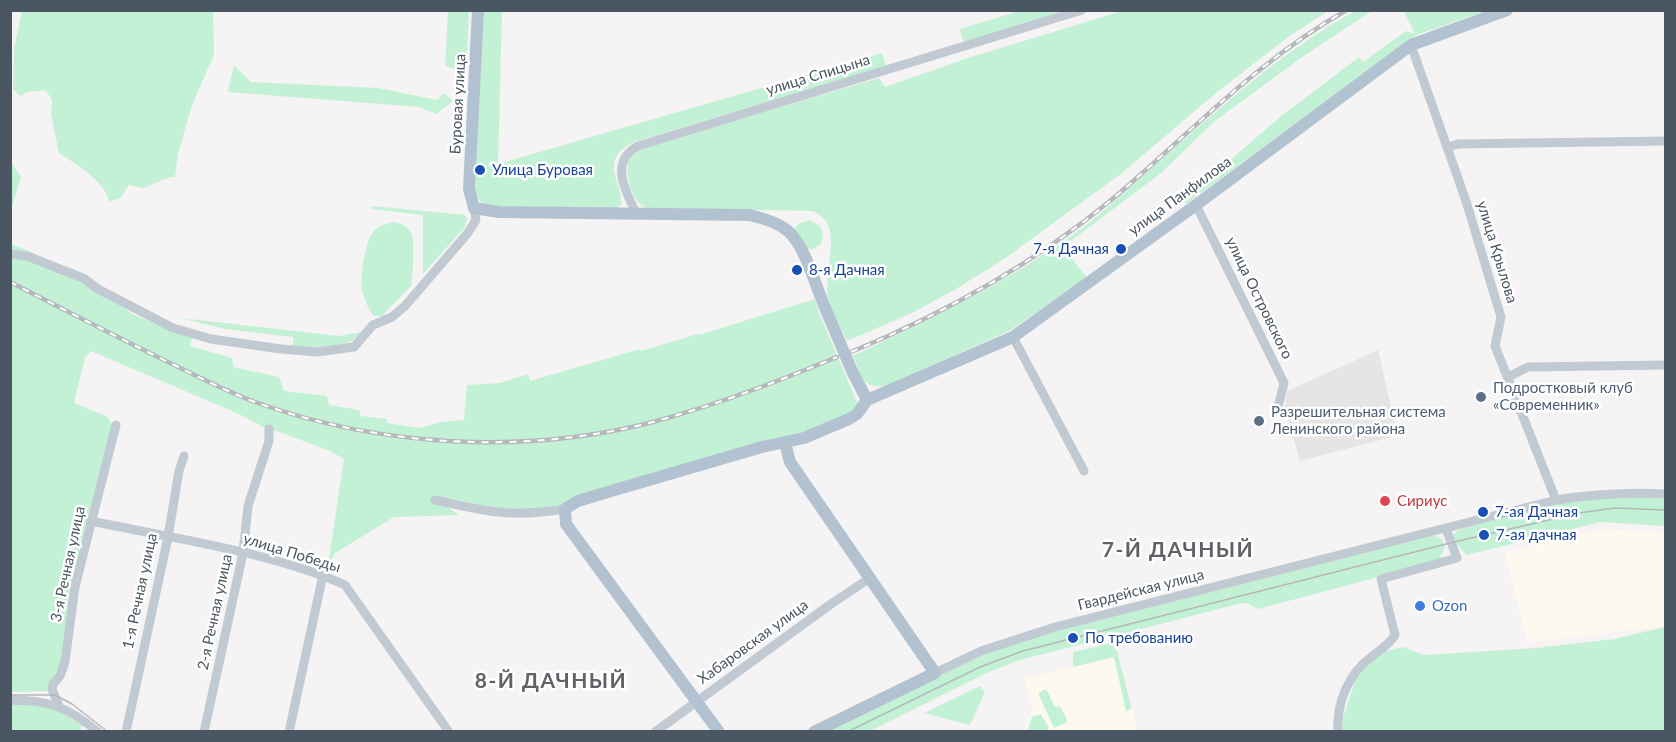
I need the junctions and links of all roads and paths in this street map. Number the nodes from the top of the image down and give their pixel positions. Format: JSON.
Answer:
{"nodes":[{"id":1,"x":478,"y":10,"type":"edge"},
{"id":2,"x":1082,"y":10,"type":"edge"},
{"id":3,"x":1507,"y":10,"type":"edge"},
{"id":4,"x":1412,"y":45,"type":"junction"},
{"id":5,"x":1665,"y":141,"type":"edge"},
{"id":6,"x":1448,"y":147,"type":"junction"},
{"id":7,"x":472,"y":203,"type":"junction"},
{"id":8,"x":1196,"y":205,"type":"junction"},
{"id":9,"x":636,"y":213,"type":"junction"},
{"id":10,"x":10,"y":254,"type":"edge"},
{"id":11,"x":1013,"y":337,"type":"junction"},
{"id":12,"x":1665,"y":365,"type":"edge"},
{"id":13,"x":1508,"y":377,"type":"junction"},
{"id":14,"x":867,"y":400,"type":"junction"},
{"id":15,"x":1278,"y":407,"type":"dead end"},
{"id":16,"x":116,"y":425,"type":"dead end"},
{"id":17,"x":269,"y":429,"type":"dead end"},
{"id":18,"x":785,"y":443,"type":"junction"},
{"id":19,"x":184,"y":456,"type":"dead end"},
{"id":20,"x":1084,"y":471,"type":"dead end"},
{"id":21,"x":1665,"y":494,"type":"edge"},
{"id":22,"x":435,"y":500,"type":"dead end"},
{"id":23,"x":1556,"y":500,"type":"junction"},
{"id":24,"x":564,"y":509,"type":"junction"},
{"id":25,"x":91,"y":521,"type":"junction"},
{"id":26,"x":1446,"y":529,"type":"junction"},
{"id":27,"x":168,"y":537,"type":"junction"},
{"id":28,"x":243,"y":553,"type":"junction"},
{"id":29,"x":323,"y":575,"type":"junction"},
{"id":30,"x":870,"y":579,"type":"junction"},
{"id":31,"x":935,"y":673,"type":"junction"},
{"id":32,"x":10,"y":700,"type":"edge"},
{"id":33,"x":696,"y":702,"type":"junction"},
{"id":34,"x":59,"y":706,"type":"junction"},
{"id":35,"x":1337,"y":720,"type":"junction"},
{"id":36,"x":91,"y":729,"type":"edge"},
{"id":37,"x":126,"y":732,"type":"edge"},
{"id":38,"x":204,"y":732,"type":"edge"},
{"id":39,"x":289,"y":732,"type":"edge"},
{"id":40,"x":448,"y":732,"type":"edge"},
{"id":41,"x":655,"y":732,"type":"edge"},
{"id":42,"x":719,"y":732,"type":"edge"},
{"id":43,"x":814,"y":732,"type":"edge"},
{"id":44,"x":1330,"y":732,"type":"edge"},
{"id":45,"x":1338,"y":732,"type":"edge"}],
"edges":[{"from":1,"to":7,"type":"main road","name":"Буровая улица"},
{"from":2,"to":9,"type":"street","name":"улица Спицына"},
{"from":3,"to":4,"type":"main road","name":"улица Панфилова"},
{"from":4,"to":6,"type":"street","name":"улица Крылова"},
{"from":4,"to":8,"type":"main road","name":"улица Панфилова"},
{"from":5,"to":6,"type":"street"},
{"from":6,"to":13,"type":"street","name":"улица Крылова"},
{"from":7,"to":9,"type":"main road"},
{"from":7,"to":10,"type":"street"},
{"from":8,"to":11,"type":"main road","name":"улица Панфилова"},
{"from":8,"to":15,"type":"street","name":"улица Островского"},
{"from":9,"to":14,"type":"main road","bridge":true},
{"from":11,"to":14,"type":"main road","name":"улица Панфилова"},
{"from":11,"to":20,"type":"street"},
{"from":12,"to":13,"type":"street"},
{"from":13,"to":23,"type":"street","name":"улица Крылова"},
{"from":14,"to":18,"type":"main road"},
{"from":16,"to":25,"type":"street","name":"3-я Речная улица"},
{"from":17,"to":28,"type":"street","name":"2-я Речная улица"},
{"from":18,"to":24,"type":"main road"},
{"from":18,"to":30,"type":"main road"},
{"from":19,"to":27,"type":"street","name":"1-я Речная улица"},
{"from":21,"to":23,"type":"street","name":"Гвардейская улица"},
{"from":22,"to":24,"type":"street"},
{"from":23,"to":26,"type":"street","name":"Гвардейская улица"},
{"from":24,"to":33,"type":"main road"},
{"from":25,"to":27,"type":"street","name":"улица Победы"},
{"from":25,"to":34,"type":"street","name":"3-я Речная улица"},
{"from":26,"to":31,"type":"street","name":"Гвардейская улица"},
{"from":26,"to":35,"type":"street"},
{"from":27,"to":28,"type":"street","name":"улица Победы"},
{"from":27,"to":37,"type":"street","name":"1-я Речная улица"},
{"from":28,"to":29,"type":"street","name":"улица Победы"},
{"from":28,"to":38,"type":"street","name":"2-я Речная улица"},
{"from":29,"to":39,"type":"street"},
{"from":29,"to":40,"type":"street","name":"улица Победы"},
{"from":30,"to":31,"type":"main road"},
{"from":30,"to":33,"type":"street","name":"Хабаровская улица"},
{"from":31,"to":43,"type":"main road","name":"Гвардейская улица"},
{"from":32,"to":34,"type":"street"},
{"from":33,"to":41,"type":"street","name":"Хабаровская улица"},
{"from":33,"to":42,"type":"main road"},
{"from":34,"to":36,"type":"street"},
{"from":35,"to":44,"type":"street"},
{"from":35,"to":45,"type":"street"}]}
